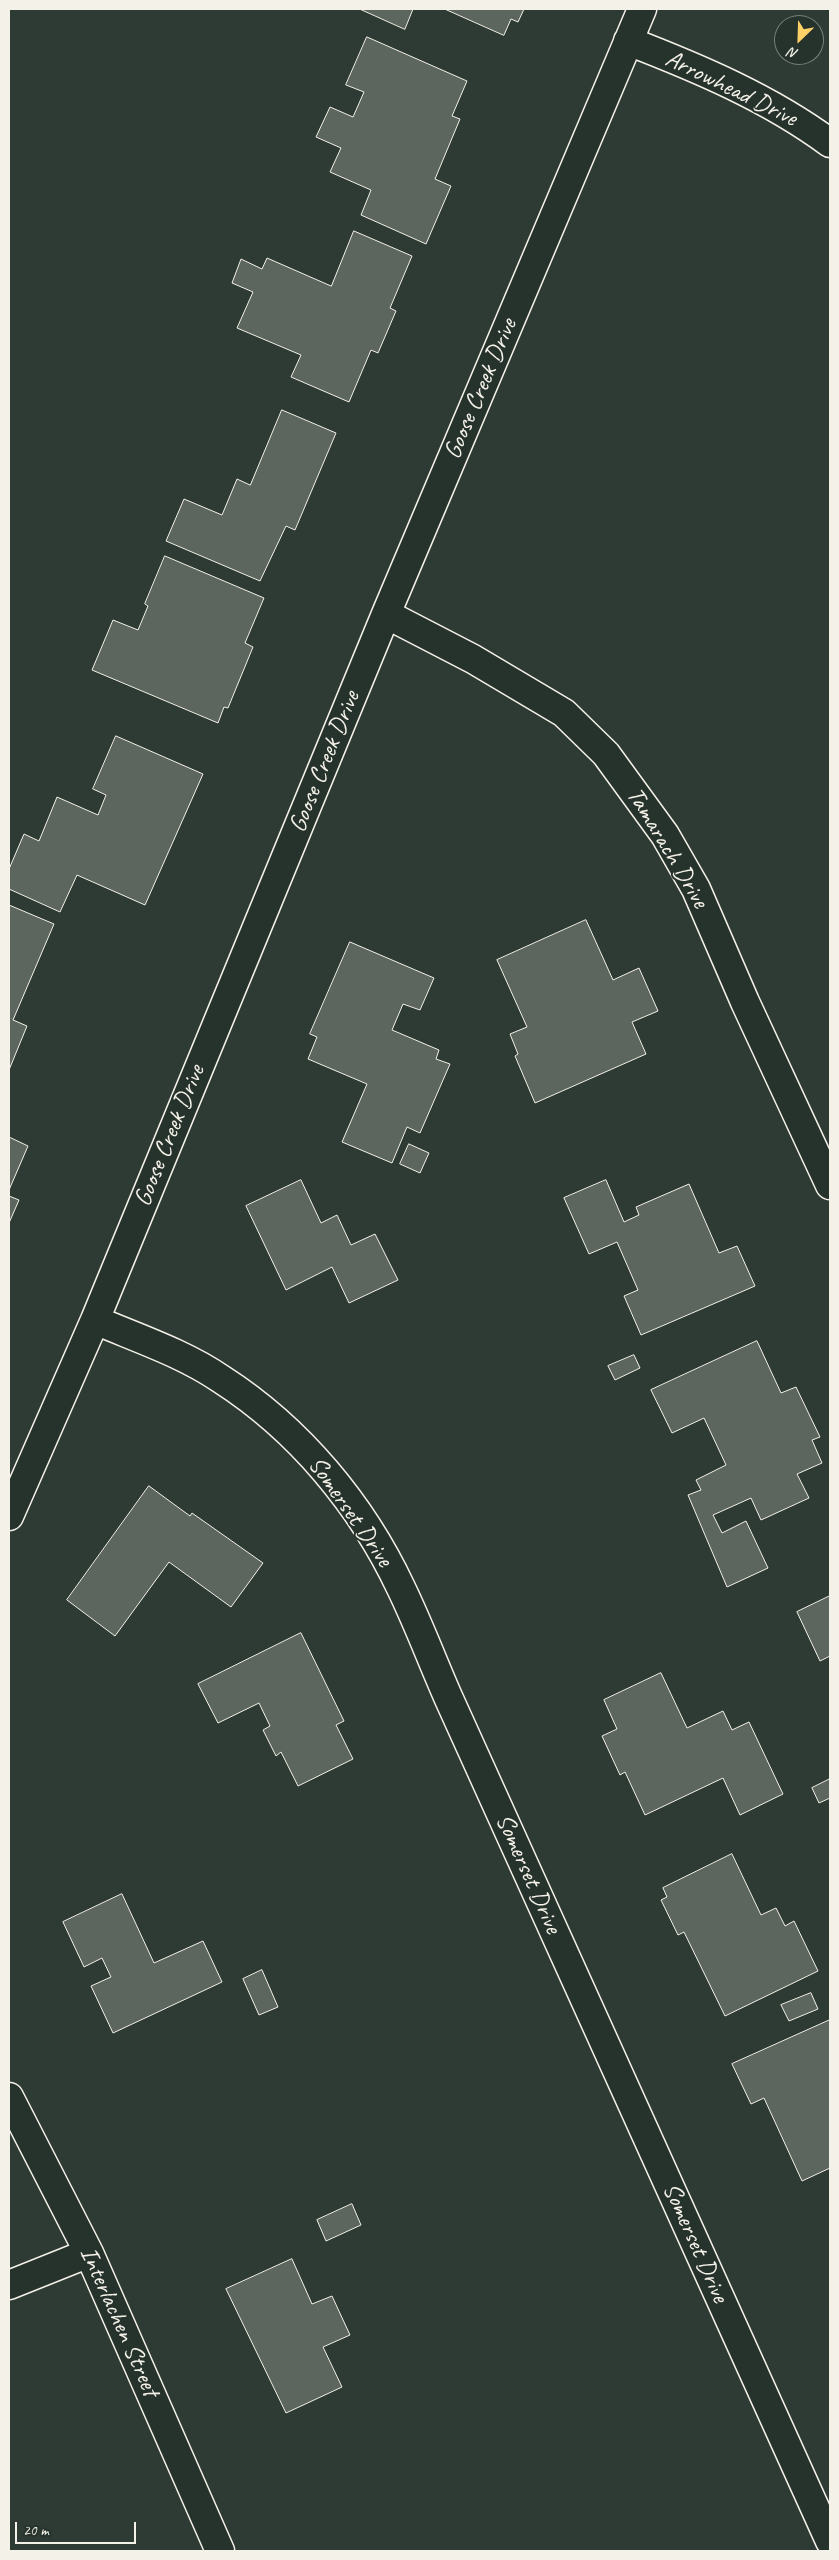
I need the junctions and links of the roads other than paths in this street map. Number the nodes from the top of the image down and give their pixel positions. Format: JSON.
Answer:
{"nodes":[{"id":1,"x":642,"y":9,"type":"edge"},
{"id":2,"x":628,"y":41,"type":"junction"},
{"id":3,"x":830,"y":143,"type":"edge"},
{"id":4,"x":386,"y":614,"type":"junction"},
{"id":5,"x":830,"y":1185,"type":"edge"},
{"id":6,"x":94,"y":1320,"type":"junction"},
{"id":7,"x":9,"y":1516,"type":"edge"},
{"id":8,"x":9,"y":2098,"type":"edge"},
{"id":9,"x":89,"y":2253,"type":"junction"},
{"id":10,"x":9,"y":2285,"type":"edge"},
{"id":11,"x":830,"y":2541,"type":"edge"},
{"id":12,"x":220,"y":2551,"type":"edge"}],
"edges":[{"from":1,"to":2,"type":"street","name":"Goose Creek Drive"},
{"from":2,"to":3,"type":"street","name":"Arrowhead Drive"},
{"from":2,"to":4,"type":"street","name":"Goose Creek Drive"},
{"from":4,"to":5,"type":"street","name":"Tamarach Drive"},
{"from":4,"to":6,"type":"street","name":"Goose Creek Drive"},
{"from":6,"to":7,"type":"street","name":"Goose Creek Drive"},
{"from":6,"to":11,"type":"street","name":"Somerset Drive"},
{"from":8,"to":9,"type":"street","name":"Interlachen Street"},
{"from":9,"to":10,"type":"street"},
{"from":9,"to":12,"type":"street","name":"Interlachen Street"}]}
